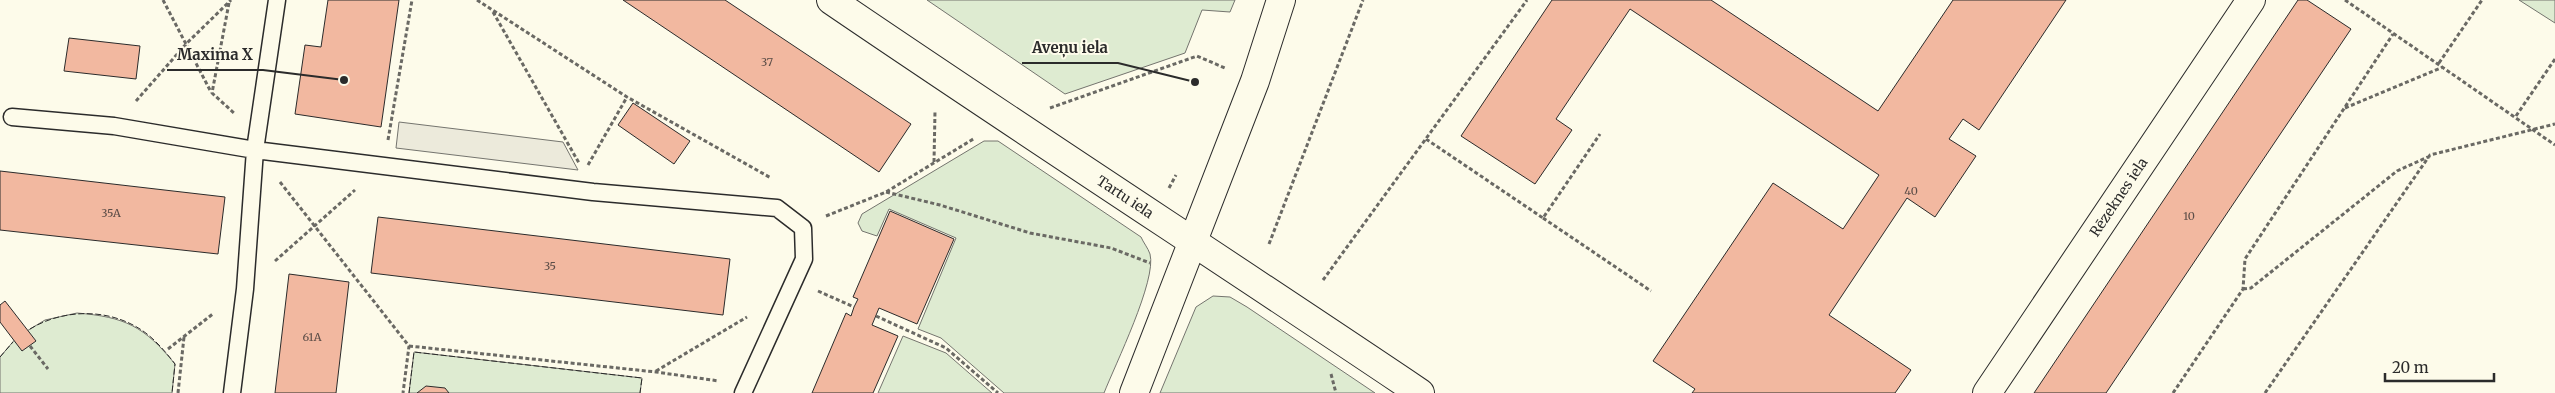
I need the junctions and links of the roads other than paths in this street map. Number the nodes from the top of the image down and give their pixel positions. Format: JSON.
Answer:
{"nodes":[{"id":1,"x":277,"y":0,"type":"edge"},
{"id":2,"x":832,"y":0,"type":"edge"},
{"id":3,"x":1281,"y":0,"type":"edge"},
{"id":4,"x":2252,"y":0,"type":"edge"},
{"id":5,"x":12,"y":117,"type":"dead end"},
{"id":6,"x":255,"y":150,"type":"junction"},
{"id":7,"x":1193,"y":241,"type":"junction"},
{"id":8,"x":744,"y":389,"type":"edge"},
{"id":9,"x":232,"y":393,"type":"edge"},
{"id":10,"x":1134,"y":393,"type":"edge"},
{"id":11,"x":1420,"y":393,"type":"edge"},
{"id":12,"x":1987,"y":393,"type":"edge"}],
"edges":[{"from":1,"to":6,"type":"lane"},
{"from":2,"to":7,"type":"street","name":"Tartu iela"},
{"from":3,"to":7,"type":"street"},
{"from":4,"to":12,"type":"street","name":"Rēzeknes iela"},
{"from":5,"to":6,"type":"lane"},
{"from":6,"to":8,"type":"lane"},
{"from":6,"to":9,"type":"lane"},
{"from":7,"to":10,"type":"street"},
{"from":7,"to":11,"type":"street","name":"Tartu iela"}]}
